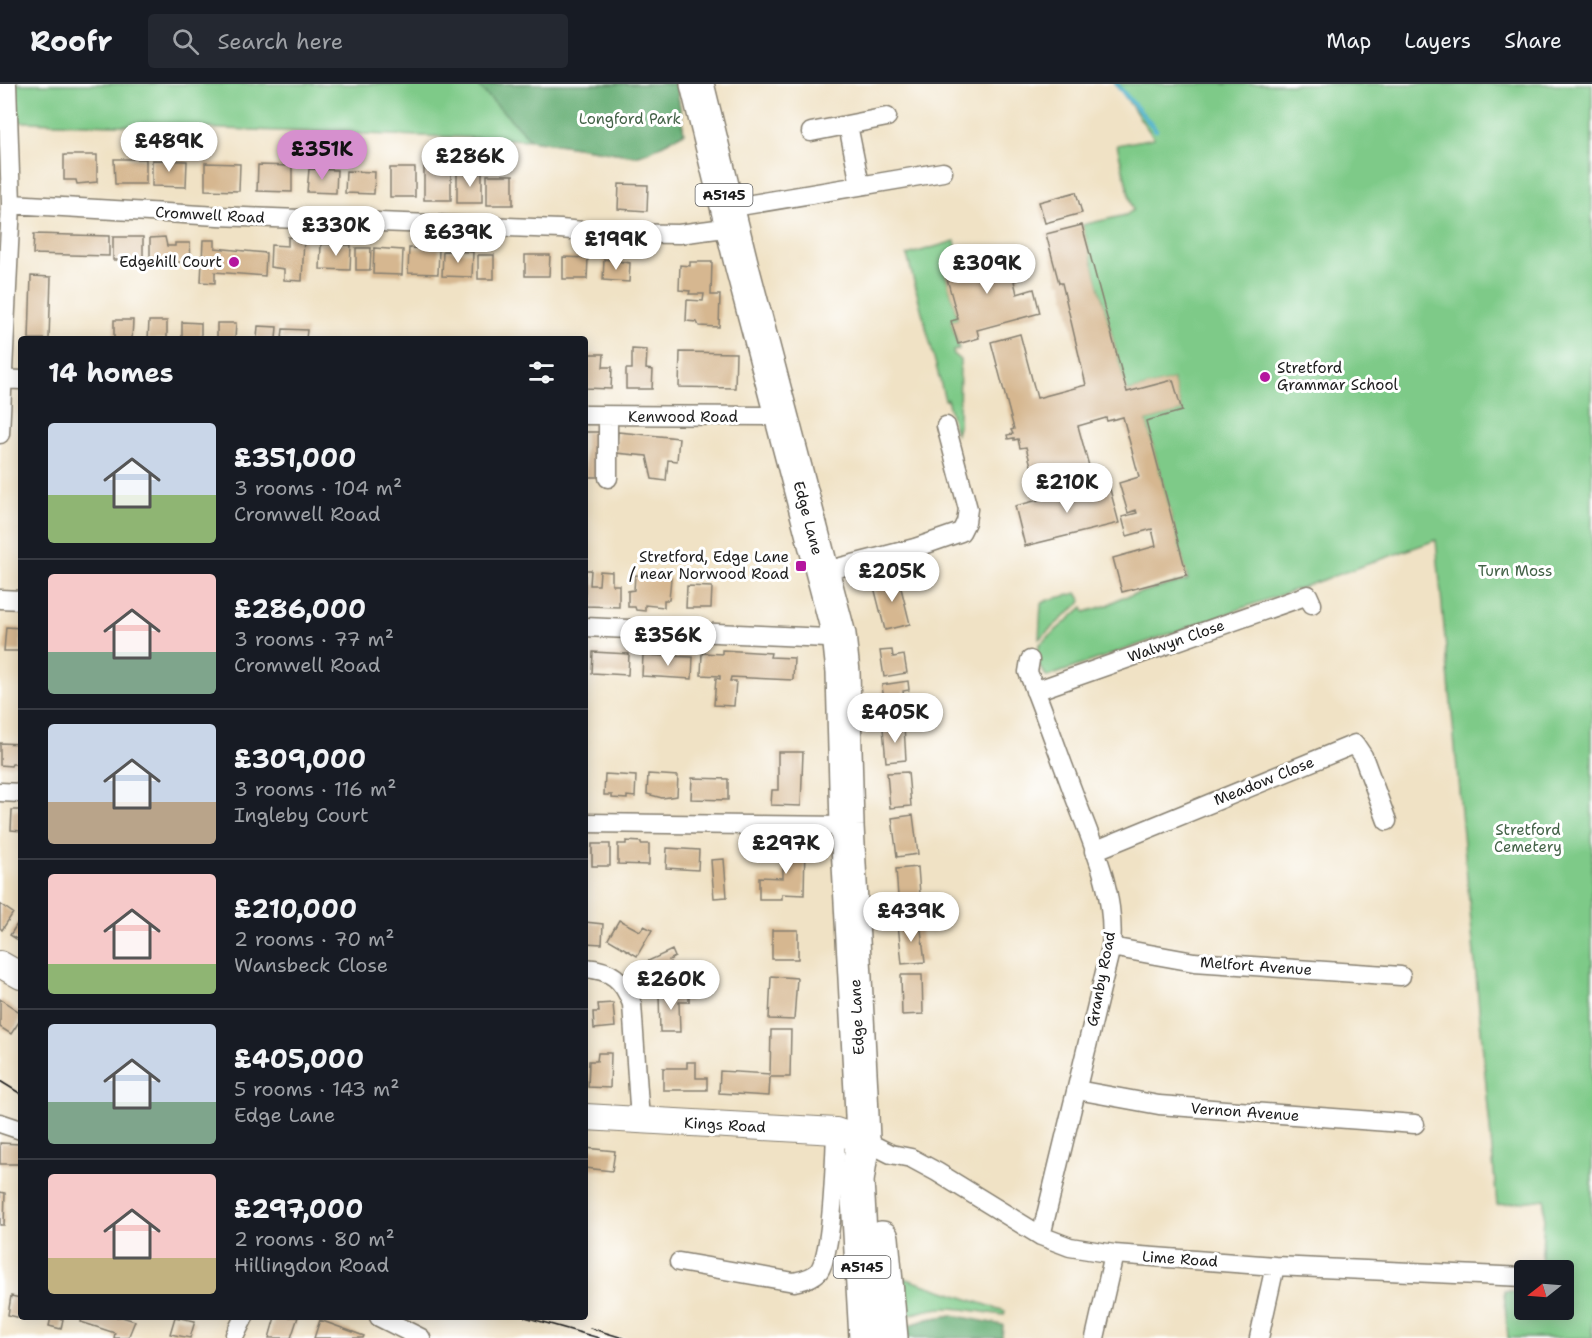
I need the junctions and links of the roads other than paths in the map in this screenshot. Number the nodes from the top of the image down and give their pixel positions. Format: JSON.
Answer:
{"nodes":[{"id":1,"x":7,"y":84,"type":"edge"},
{"id":2,"x":697,"y":84,"type":"edge"},
{"id":3,"x":887,"y":117,"type":"dead end"},
{"id":4,"x":848,"y":125,"type":"junction"},
{"id":5,"x":811,"y":132,"type":"dead end"},
{"id":6,"x":943,"y":172,"type":"dead end"},
{"id":7,"x":860,"y":185,"type":"junction"},
{"id":8,"x":11,"y":204,"type":"junction"},
{"id":9,"x":730,"y":217,"type":"junction"},
{"id":10,"x":1,"y":379,"type":"edge"},
{"id":11,"x":18,"y":380,"type":"edge"},
{"id":12,"x":781,"y":414,"type":"junction"},
{"id":13,"x":588,"y":415,"type":"edge"},
{"id":14,"x":608,"y":417,"type":"junction"},
{"id":15,"x":946,"y":426,"type":"dead end"},
{"id":16,"x":0,"y":434,"type":"edge"},
{"id":17,"x":608,"y":478,"type":"dead end"},
{"id":18,"x":822,"y":572,"type":"junction"},
{"id":19,"x":0,"y":599,"type":"edge"},
{"id":20,"x":18,"y":600,"type":"edge"},
{"id":21,"x":1312,"y":604,"type":"dead end"},
{"id":22,"x":588,"y":627,"type":"edge"},
{"id":23,"x":838,"y":635,"type":"junction"},
{"id":24,"x":1030,"y":660,"type":"dead end"},
{"id":25,"x":1035,"y":691,"type":"junction"},
{"id":26,"x":0,"y":792,"type":"edge"},
{"id":27,"x":18,"y":793,"type":"edge"},
{"id":28,"x":1388,"y":821,"type":"dead end"},
{"id":29,"x":588,"y":823,"type":"edge"},
{"id":30,"x":847,"y":826,"type":"junction"},
{"id":31,"x":1094,"y":851,"type":"junction"},
{"id":32,"x":1111,"y":947,"type":"junction"},
{"id":33,"x":0,"y":964,"type":"edge"},
{"id":34,"x":588,"y":968,"type":"edge"},
{"id":35,"x":18,"y":974,"type":"edge"},
{"id":36,"x":1401,"y":976,"type":"dead end"},
{"id":37,"x":1077,"y":1090,"type":"junction"},
{"id":38,"x":588,"y":1117,"type":"edge"},
{"id":39,"x":640,"y":1120,"type":"junction"},
{"id":40,"x":0,"y":1123,"type":"edge"},
{"id":41,"x":1415,"y":1124,"type":"dead end"},
{"id":42,"x":18,"y":1129,"type":"edge"},
{"id":43,"x":849,"y":1136,"type":"junction"},
{"id":44,"x":1041,"y":1236,"type":"junction"},
{"id":45,"x":1114,"y":1254,"type":"junction"},
{"id":46,"x":679,"y":1262,"type":"dead end"},
{"id":47,"x":1275,"y":1266,"type":"junction"},
{"id":48,"x":1514,"y":1277,"type":"edge"},
{"id":49,"x":242,"y":1320,"type":"edge"},
{"id":50,"x":385,"y":1320,"type":"edge"},
{"id":51,"x":233,"y":1334,"type":"edge"},
{"id":52,"x":417,"y":1337,"type":"edge"},
{"id":53,"x":866,"y":1338,"type":"edge"},
{"id":54,"x":891,"y":1338,"type":"edge"},
{"id":55,"x":1095,"y":1338,"type":"edge"},
{"id":56,"x":1259,"y":1338,"type":"edge"}],
"edges":[{"from":1,"to":8,"type":"street"},
{"from":2,"to":9,"type":"highway","name":"Edge Lane","number":"A5145"},
{"from":3,"to":4,"type":"street"},
{"from":4,"to":5,"type":"street"},
{"from":4,"to":7,"type":"street"},
{"from":6,"to":7,"type":"street","name":"Cromwell Road"},
{"from":7,"to":9,"type":"street","name":"Cromwell Road"},
{"from":8,"to":9,"type":"street","name":"Cromwell Road"},
{"from":8,"to":10,"type":"street"},
{"from":9,"to":12,"type":"highway","name":"Edge Lane","number":"A5145"},
{"from":10,"to":11,"type":"street"},
{"from":10,"to":16,"type":"street"},
{"from":12,"to":14,"type":"street","name":"Kenwood Road"},
{"from":12,"to":18,"type":"highway","name":"Edge Lane","number":"A5145"},
{"from":13,"to":14,"type":"street","name":"Kenwood Road"},
{"from":14,"to":17,"type":"street"},
{"from":15,"to":18,"type":"street"},
{"from":18,"to":23,"type":"highway","name":"Edge Lane","number":"A5145"},
{"from":19,"to":20,"type":"street"},
{"from":21,"to":25,"type":"street","name":"Walwyn Close"},
{"from":22,"to":23,"type":"street"},
{"from":23,"to":30,"type":"highway","name":"Edge Lane","number":"A5145"},
{"from":24,"to":25,"type":"street","name":"Granby Road"},
{"from":25,"to":31,"type":"street","name":"Granby Road"},
{"from":26,"to":27,"type":"street"},
{"from":28,"to":31,"type":"street","name":"Meadow Close"},
{"from":29,"to":30,"type":"street"},
{"from":30,"to":43,"type":"highway","name":"Edge Lane","number":"A5145"},
{"from":31,"to":32,"type":"street","name":"Granby Road"},
{"from":32,"to":36,"type":"street","name":"Melfort Avenue"},
{"from":32,"to":37,"type":"street","name":"Granby Road"},
{"from":33,"to":35,"type":"street"},
{"from":34,"to":39,"type":"street"},
{"from":37,"to":41,"type":"street","name":"Vernon Avenue"},
{"from":37,"to":44,"type":"street","name":"Granby Road"},
{"from":38,"to":39,"type":"street","name":"Kings Road"},
{"from":39,"to":43,"type":"street","name":"Kings Road"},
{"from":40,"to":42,"type":"street"},
{"from":43,"to":44,"type":"street","name":"Lime Road"},
{"from":43,"to":46,"type":"street"},
{"from":43,"to":53,"type":"highway","name":"Edge Lane","number":"A5145"},
{"from":43,"to":54,"type":"highway","name":"Edge Lane","number":"A5145"},
{"from":44,"to":45,"type":"street","name":"Lime Road"},
{"from":45,"to":47,"type":"street","name":"Lime Road"},
{"from":45,"to":55,"type":"street"},
{"from":47,"to":48,"type":"street","name":"Lime Road"},
{"from":47,"to":56,"type":"street"},
{"from":49,"to":51,"type":"street"},
{"from":50,"to":52,"type":"street"}]}
